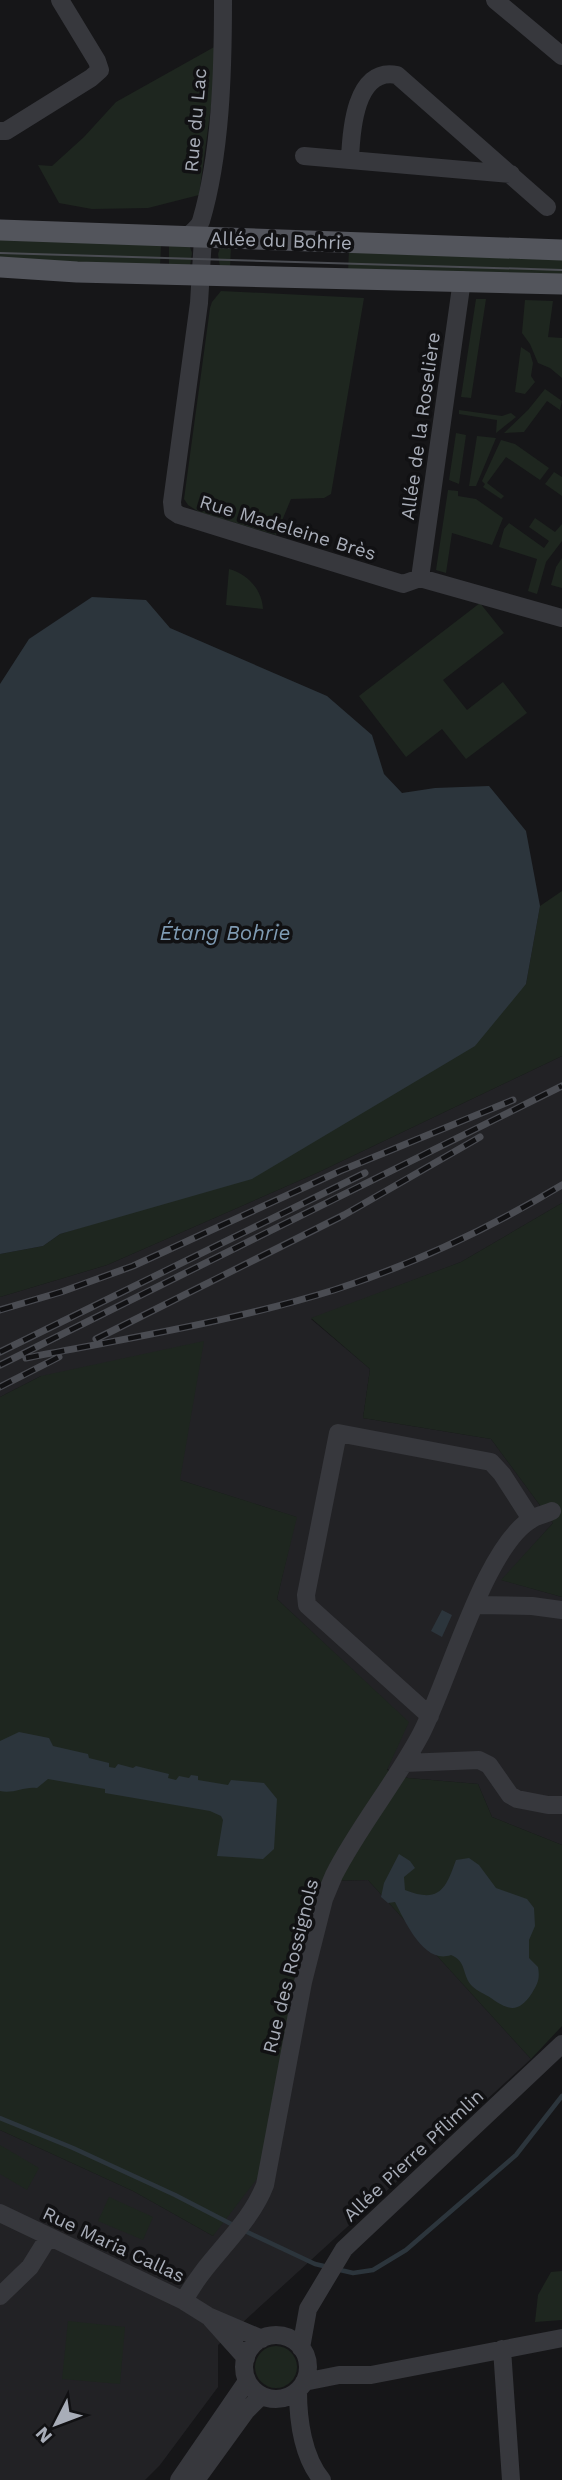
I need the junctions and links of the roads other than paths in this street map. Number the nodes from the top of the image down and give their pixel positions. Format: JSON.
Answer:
{"nodes":[{"id":1,"x":60,"y":0,"type":"edge"},
{"id":2,"x":223,"y":0,"type":"edge"},
{"id":3,"x":495,"y":0,"type":"edge"},
{"id":4,"x":562,"y":56,"type":"edge"},
{"id":5,"x":0,"y":131,"type":"edge"},
{"id":6,"x":303,"y":156,"type":"dead end"},
{"id":7,"x":350,"y":160,"type":"junction"},
{"id":8,"x":511,"y":174,"type":"junction"},
{"id":9,"x":547,"y":207,"type":"dead end"},
{"id":10,"x":0,"y":230,"type":"edge"},
{"id":11,"x":195,"y":237,"type":"junction"},
{"id":12,"x":562,"y":250,"type":"edge"},
{"id":13,"x":0,"y":267,"type":"edge"},
{"id":14,"x":202,"y":275,"type":"junction"},
{"id":15,"x":462,"y":280,"type":"junction"},
{"id":16,"x":562,"y":284,"type":"edge"},
{"id":17,"x":420,"y":578,"type":"junction"},
{"id":18,"x":562,"y":618,"type":"edge"},
{"id":19,"x":552,"y":1511,"type":"dead end"},
{"id":20,"x":531,"y":1519,"type":"junction"},
{"id":21,"x":475,"y":1605,"type":"junction"},
{"id":22,"x":562,"y":1610,"type":"edge"},
{"id":23,"x":430,"y":1716,"type":"junction"},
{"id":24,"x":404,"y":1763,"type":"junction"},
{"id":25,"x":562,"y":1805,"type":"edge"},
{"id":26,"x":562,"y":2044,"type":"edge"},
{"id":27,"x":0,"y":2213,"type":"edge"},
{"id":28,"x":48,"y":2238,"type":"junction"},
{"id":29,"x":0,"y":2296,"type":"edge"},
{"id":30,"x":184,"y":2301,"type":"junction"},
{"id":31,"x":308,"y":2309,"type":"junction"},
{"id":32,"x":208,"y":2316,"type":"junction"},
{"id":33,"x":269,"y":2337,"type":"junction"},
{"id":34,"x":562,"y":2338,"type":"edge"},
{"id":35,"x":502,"y":2349,"type":"junction"},
{"id":36,"x":304,"y":2353,"type":"junction"},
{"id":37,"x":246,"y":2358,"type":"junction"},
{"id":38,"x":339,"y":2375,"type":"junction"},
{"id":39,"x":247,"y":2381,"type":"junction"},
{"id":40,"x":301,"y":2387,"type":"junction"},
{"id":41,"x":265,"y":2397,"type":"junction"},
{"id":42,"x":302,"y":2436,"type":"junction"},
{"id":43,"x":178,"y":2480,"type":"edge"},
{"id":44,"x":196,"y":2480,"type":"edge"},
{"id":45,"x":322,"y":2480,"type":"edge"},
{"id":46,"x":511,"y":2480,"type":"edge"}],
"edges":[{"from":1,"to":5,"type":"street"},
{"from":2,"to":11,"type":"street","name":"Rue du Lac"},
{"from":3,"to":4,"type":"street"},
{"from":6,"to":7,"type":"street"},
{"from":7,"to":8,"type":"street"},
{"from":7,"to":8,"type":"street"},
{"from":8,"to":9,"type":"street"},
{"from":10,"to":11,"type":"main road","name":"Allée du Bohrie"},
{"from":11,"to":12,"type":"main road","name":"Allée du Bohrie"},
{"from":11,"to":14,"type":"street"},
{"from":13,"to":14,"type":"main road","name":"Allée du Bohrie"},
{"from":14,"to":15,"type":"main road","name":"Allée du Bohrie"},
{"from":14,"to":17,"type":"street","name":"Rue Madeleine Brès"},
{"from":15,"to":16,"type":"main road","name":"Allée du Bohrie"},
{"from":15,"to":17,"type":"street","name":"Allée de la Roselière"},
{"from":17,"to":18,"type":"street"},
{"from":19,"to":20,"type":"street","name":"Rue des Rossignols"},
{"from":20,"to":21,"type":"street","name":"Rue des Rossignols"},
{"from":20,"to":23,"type":"street"},
{"from":21,"to":22,"type":"street"},
{"from":21,"to":23,"type":"street","name":"Rue des Rossignols"},
{"from":23,"to":24,"type":"street","name":"Rue des Rossignols"},
{"from":24,"to":25,"type":"street"},
{"from":24,"to":30,"type":"street","name":"Rue des Rossignols"},
{"from":26,"to":31,"type":"street","name":"Allée Pierre Pflimlin"},
{"from":27,"to":28,"type":"street","name":"Rue Maria Callas"},
{"from":28,"to":29,"type":"street"},
{"from":28,"to":30,"type":"street","name":"Rue Maria Callas"},
{"from":30,"to":32,"type":"street","name":"Rue Maria Callas"},
{"from":31,"to":33,"type":"street","name":"Allée Pierre Pflimlin"},
{"from":31,"to":36,"type":"street","name":"Allée Pierre Pflimlin"},
{"from":32,"to":33,"type":"street","name":"Rue Maria Callas"},
{"from":32,"to":37,"type":"street","name":"Rue Maria Callas"},
{"from":33,"to":36,"type":"street"},
{"from":33,"to":37,"type":"street"},
{"from":34,"to":35,"type":"street"},
{"from":35,"to":38,"type":"street"},
{"from":35,"to":46,"type":"street"},
{"from":36,"to":38,"type":"street"},
{"from":36,"to":40,"type":"street"},
{"from":37,"to":39,"type":"street"},
{"from":38,"to":40,"type":"street"},
{"from":39,"to":41,"type":"street"},
{"from":39,"to":43,"type":"street"},
{"from":40,"to":41,"type":"street"},
{"from":40,"to":42,"type":"street"},
{"from":41,"to":42,"type":"street"},
{"from":41,"to":44,"type":"street"},
{"from":42,"to":45,"type":"street"}]}
